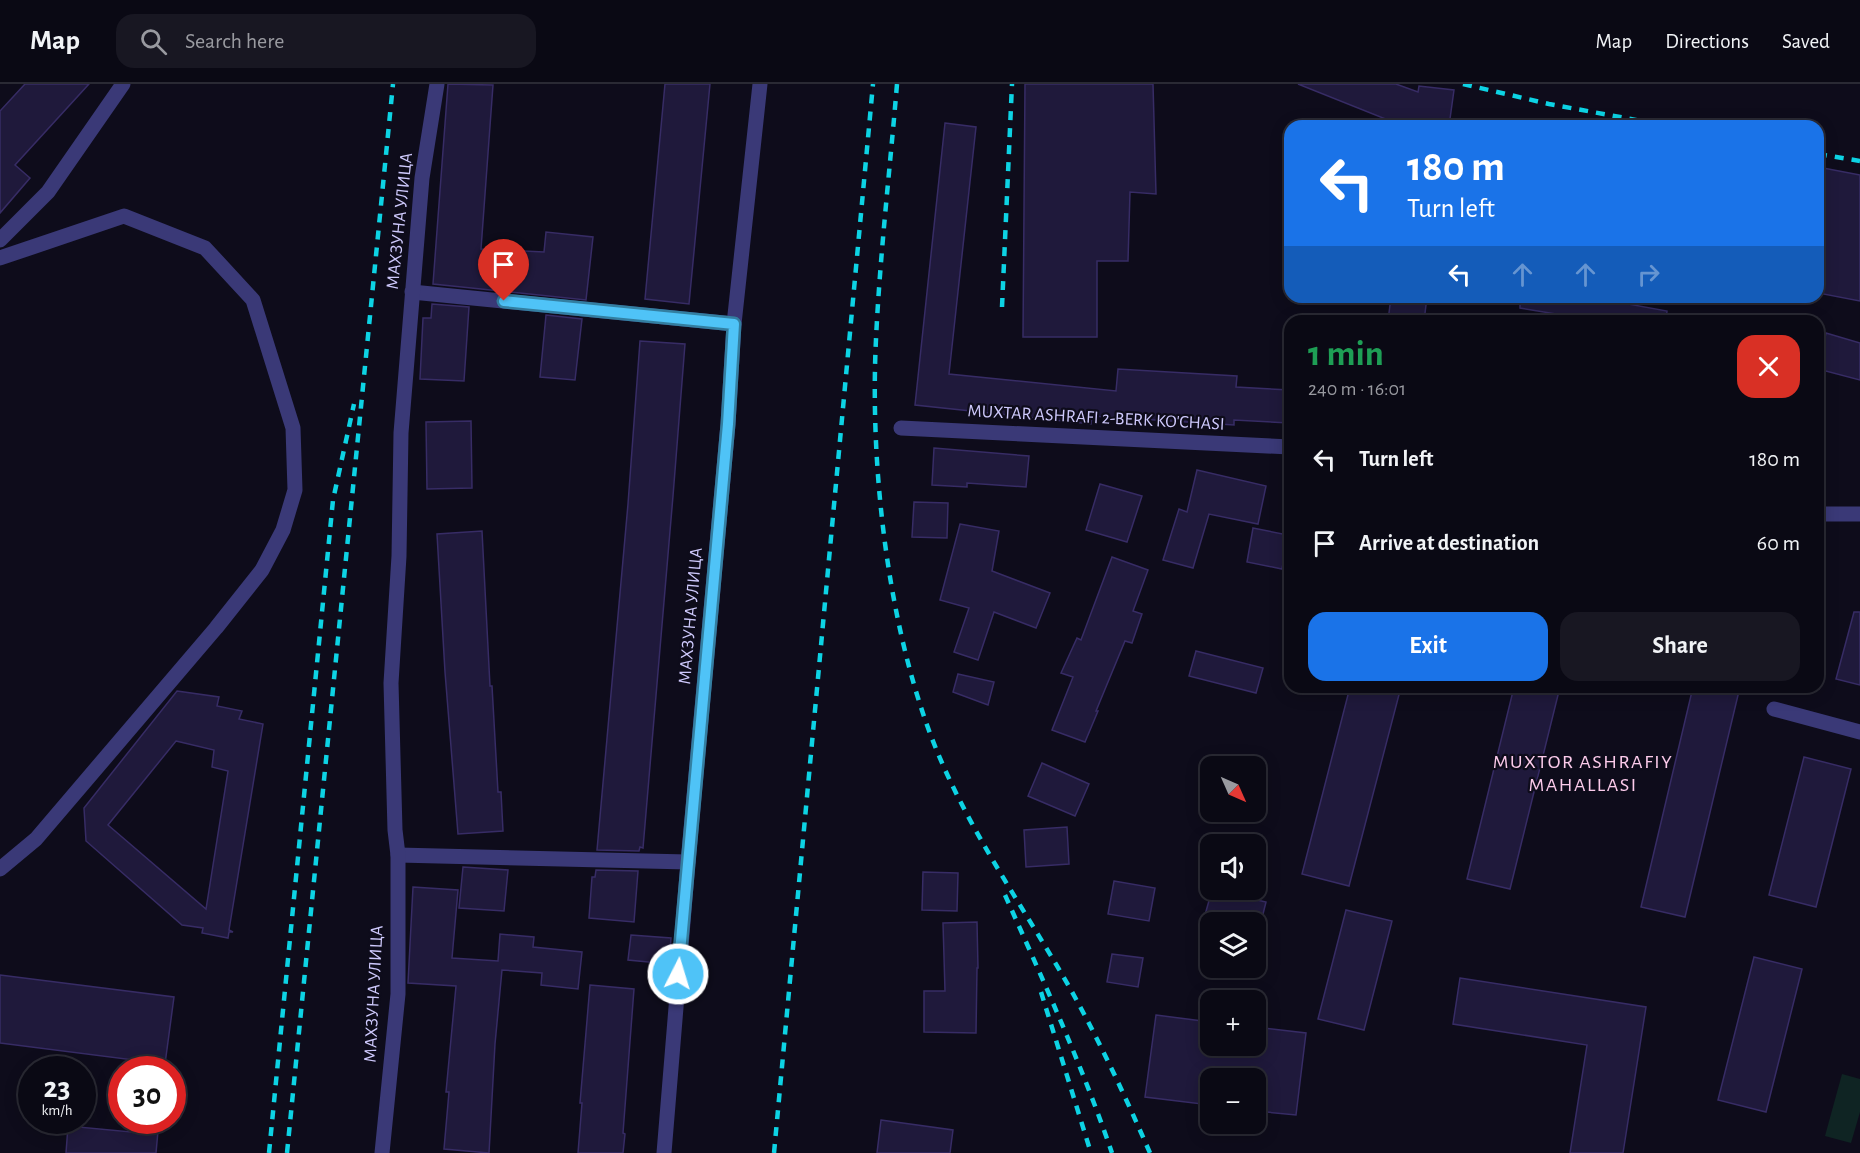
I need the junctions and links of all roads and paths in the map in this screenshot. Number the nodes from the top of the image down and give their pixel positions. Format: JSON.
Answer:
{"nodes":[{"id":1,"x":123,"y":84,"type":"edge"},
{"id":2,"x":437,"y":84,"type":"edge"},
{"id":3,"x":760,"y":84,"type":"edge"},
{"id":4,"x":0,"y":240,"type":"edge"},
{"id":5,"x":0,"y":258,"type":"edge"},
{"id":6,"x":412,"y":292,"type":"junction"},
{"id":7,"x":734,"y":324,"type":"junction"},
{"id":8,"x":901,"y":428,"type":"dead end"},
{"id":9,"x":1284,"y":447,"type":"edge"},
{"id":10,"x":1824,"y":514,"type":"edge"},
{"id":11,"x":1860,"y":514,"type":"edge"},
{"id":12,"x":1774,"y":709,"type":"dead end"},
{"id":13,"x":1860,"y":732,"type":"edge"},
{"id":14,"x":398,"y":855,"type":"junction"},
{"id":15,"x":688,"y":862,"type":"junction"},
{"id":16,"x":0,"y":869,"type":"edge"},
{"id":17,"x":382,"y":1153,"type":"edge"},
{"id":18,"x":664,"y":1153,"type":"edge"}],
"edges":[{"from":1,"to":4,"type":"street"},
{"from":2,"to":6,"type":"street","name":"МАХЗУНА УЛИЦА"},
{"from":3,"to":7,"type":"street","name":"МАХЗУНА УЛИЦА"},
{"from":5,"to":16,"type":"street"},
{"from":6,"to":7,"type":"street"},
{"from":6,"to":14,"type":"street","name":"МАХЗУНА УЛИЦА"},
{"from":7,"to":15,"type":"street","name":"МАХЗУНА УЛИЦА"},
{"from":8,"to":9,"type":"street","name":"MUXTAR ASHRAFI 2-BERK KO'CHASI"},
{"from":10,"to":11,"type":"street"},
{"from":12,"to":13,"type":"street"},
{"from":14,"to":15,"type":"street"},
{"from":14,"to":17,"type":"street","name":"МАХЗУНА УЛИЦА"},
{"from":15,"to":18,"type":"street","name":"МАХЗУНА УЛИЦА"}]}
